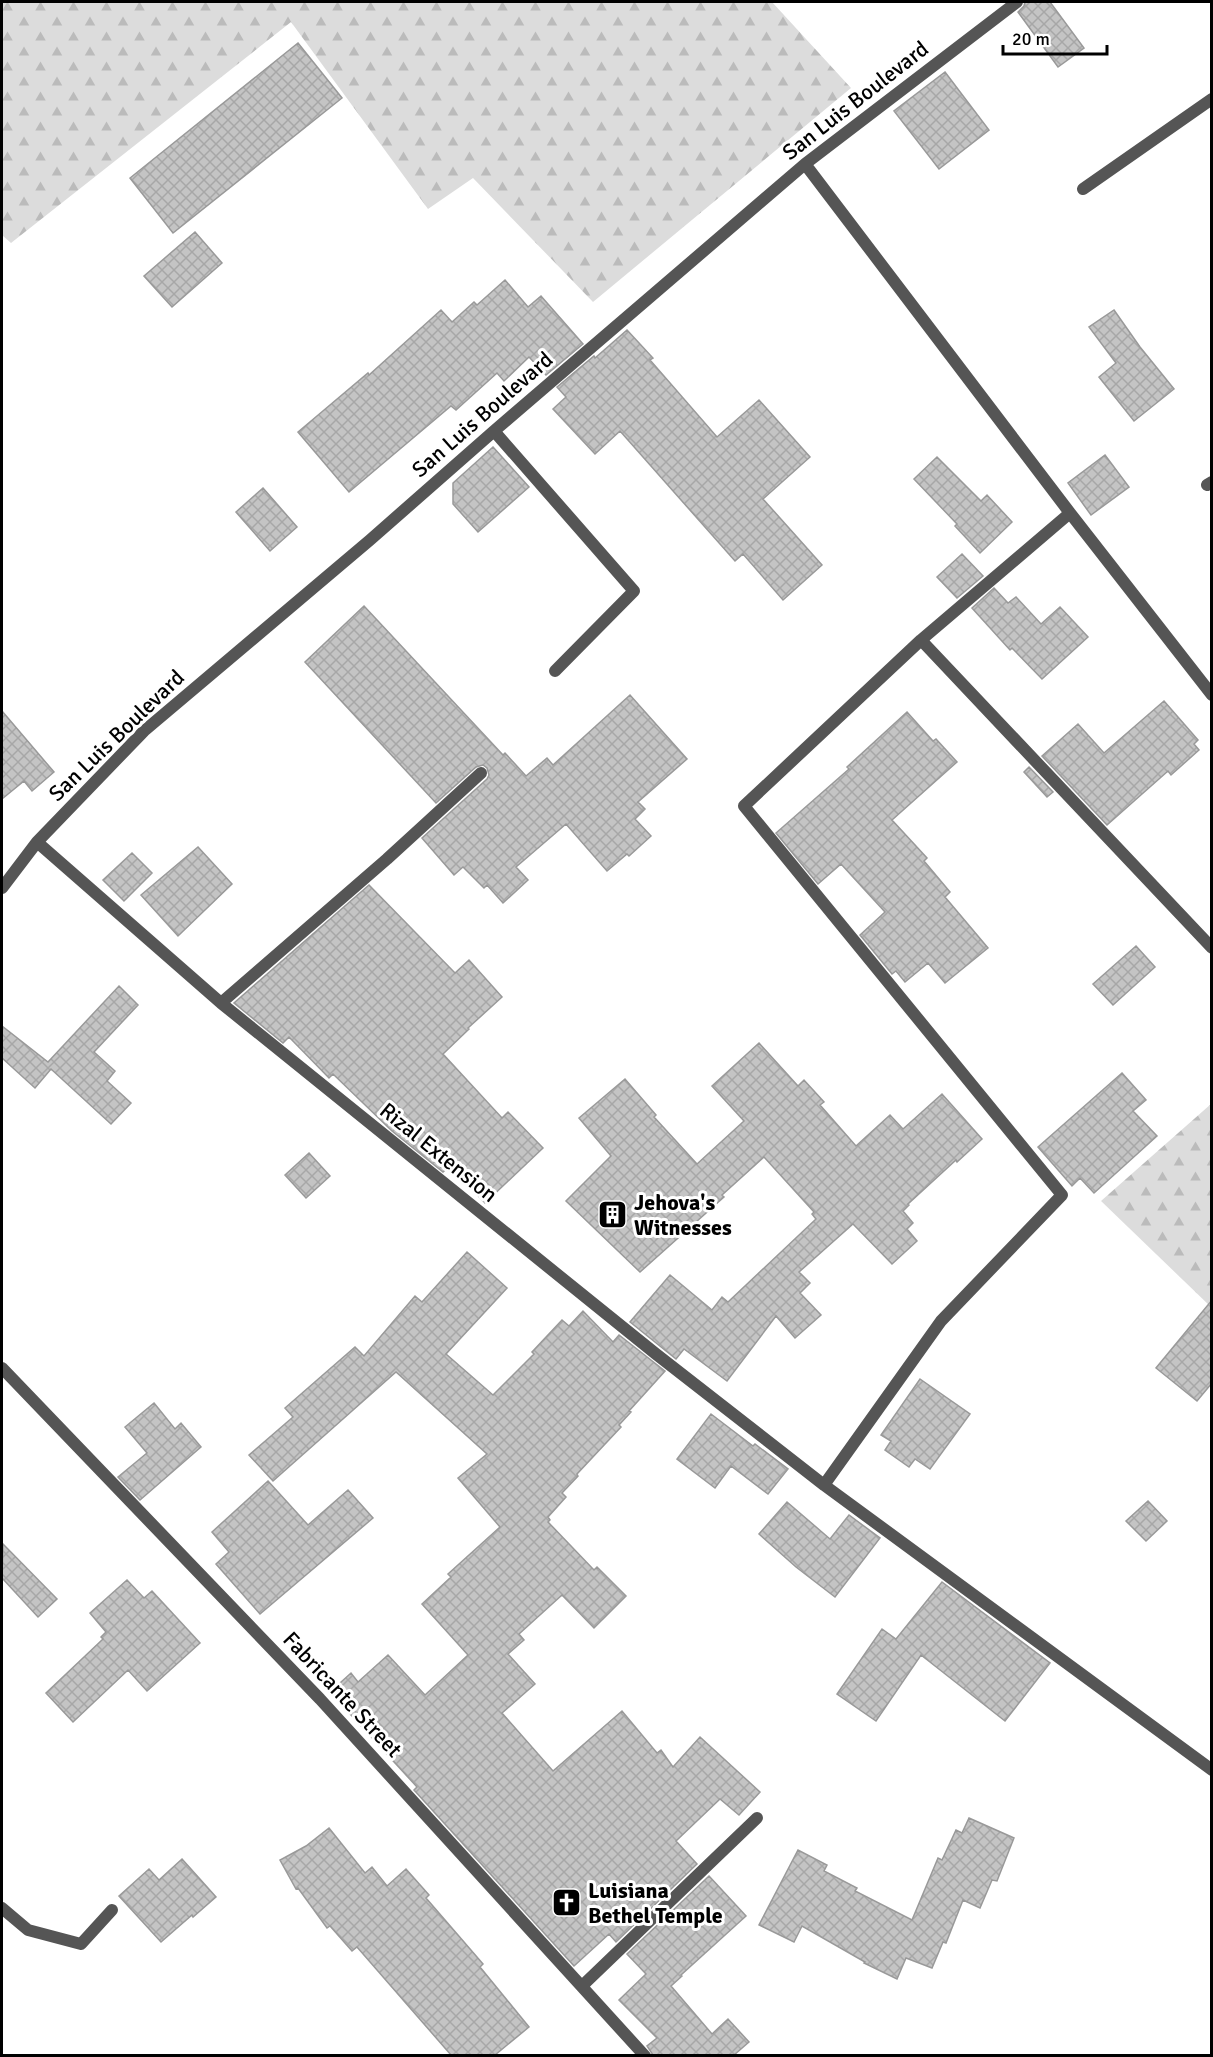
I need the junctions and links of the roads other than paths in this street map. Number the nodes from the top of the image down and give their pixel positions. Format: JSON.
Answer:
{"nodes":[{"id":1,"x":1017,"y":2,"type":"edge"},
{"id":2,"x":1212,"y":99,"type":"edge"},
{"id":3,"x":805,"y":165,"type":"junction"},
{"id":4,"x":1083,"y":189,"type":"dead end"},
{"id":5,"x":494,"y":430,"type":"junction"},
{"id":6,"x":1070,"y":513,"type":"junction"},
{"id":7,"x":921,"y":640,"type":"junction"},
{"id":8,"x":555,"y":671,"type":"dead end"},
{"id":9,"x":1212,"y":695,"type":"edge"},
{"id":10,"x":481,"y":773,"type":"dead end"},
{"id":11,"x":37,"y":842,"type":"junction"},
{"id":12,"x":2,"y":888,"type":"edge"},
{"id":13,"x":1212,"y":948,"type":"edge"},
{"id":14,"x":221,"y":1004,"type":"junction"},
{"id":15,"x":2,"y":1368,"type":"edge"},
{"id":16,"x":824,"y":1485,"type":"junction"},
{"id":17,"x":1212,"y":1770,"type":"edge"},
{"id":18,"x":757,"y":1818,"type":"dead end"},
{"id":19,"x":2,"y":1908,"type":"edge"},
{"id":20,"x":112,"y":1910,"type":"dead end"},
{"id":21,"x":582,"y":1986,"type":"junction"},
{"id":22,"x":645,"y":2055,"type":"edge"}],
"edges":[{"from":1,"to":3,"type":"street","name":"San Luis Boulevard"},
{"from":2,"to":4,"type":"street"},
{"from":3,"to":5,"type":"street","name":"San Luis Boulevard"},
{"from":3,"to":6,"type":"street"},
{"from":5,"to":8,"type":"street"},
{"from":5,"to":11,"type":"street","name":"San Luis Boulevard"},
{"from":6,"to":7,"type":"street"},
{"from":6,"to":9,"type":"street"},
{"from":7,"to":13,"type":"street"},
{"from":7,"to":16,"type":"street"},
{"from":10,"to":14,"type":"street"},
{"from":11,"to":12,"type":"street","name":"San Luis Boulevard"},
{"from":11,"to":14,"type":"street","name":"Rizal Extension"},
{"from":14,"to":16,"type":"street","name":"Rizal Extension"},
{"from":15,"to":21,"type":"street","name":"Fabricante Street"},
{"from":16,"to":17,"type":"street","name":"Rizal Extension"},
{"from":18,"to":21,"type":"street"},
{"from":19,"to":20,"type":"street"},
{"from":21,"to":22,"type":"street","name":"Fabricante Street"}]}
